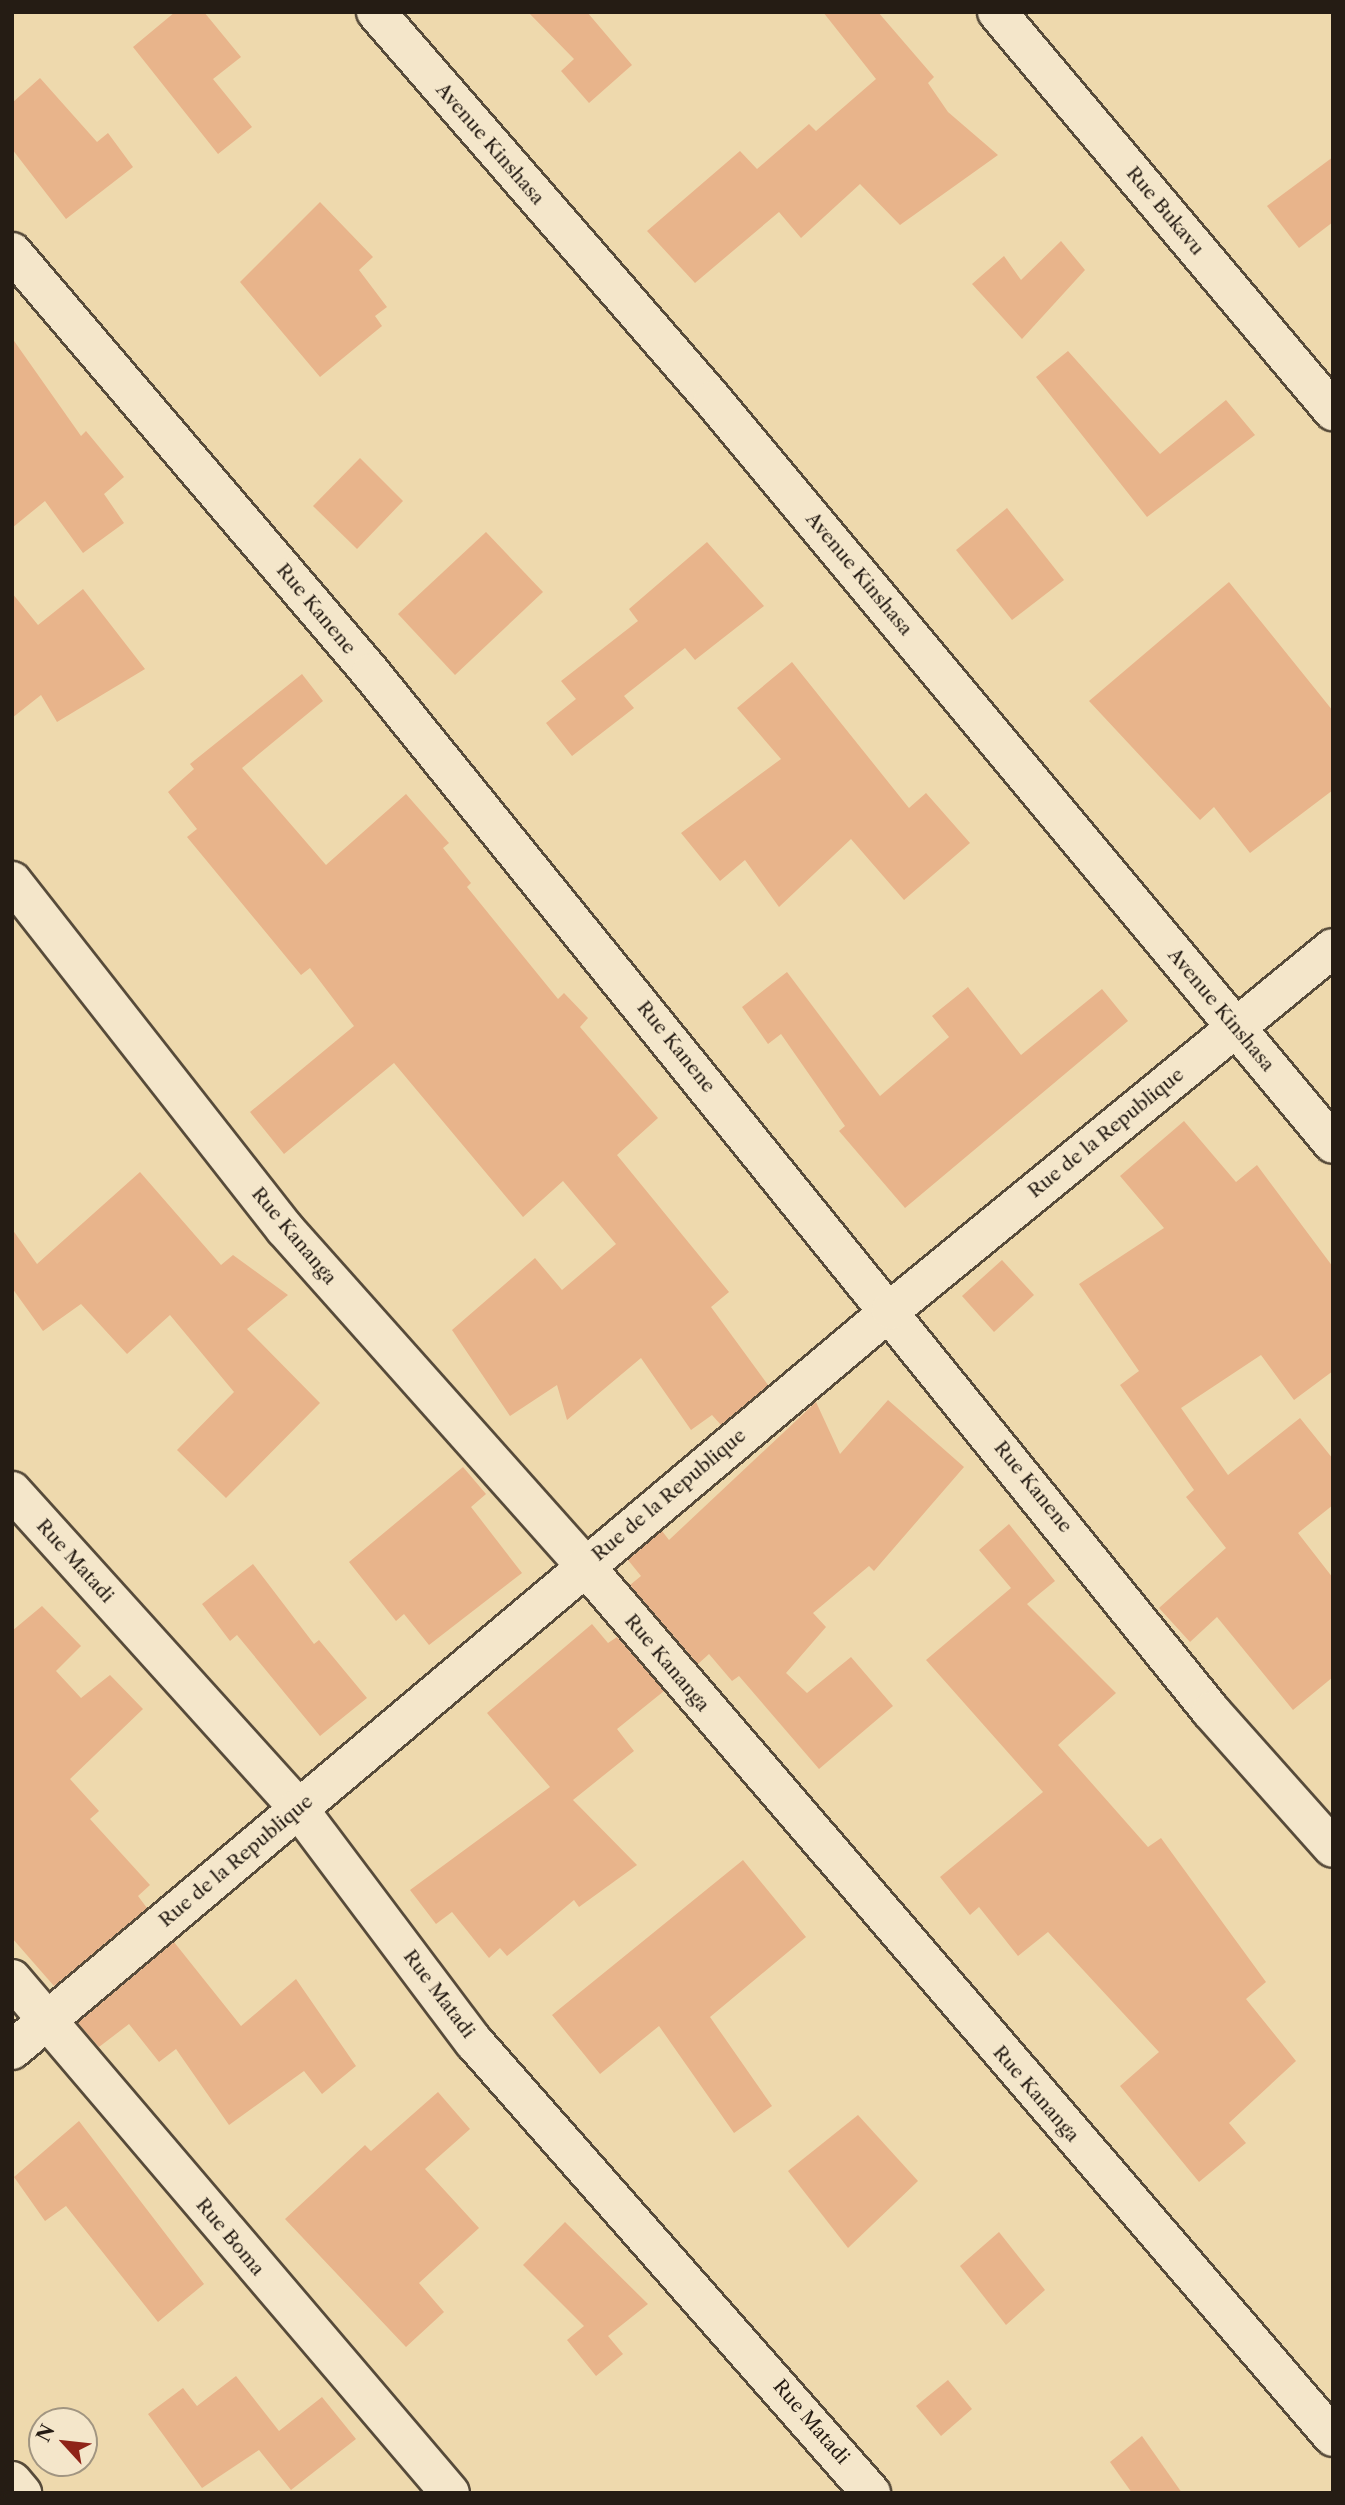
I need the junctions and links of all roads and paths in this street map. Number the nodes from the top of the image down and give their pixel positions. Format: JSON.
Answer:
{"nodes":[{"id":1,"x":376,"y":12,"type":"edge"},
{"id":2,"x":997,"y":12,"type":"edge"},
{"id":3,"x":12,"y":252,"type":"edge"},
{"id":4,"x":1333,"y":411,"type":"edge"},
{"id":5,"x":12,"y":881,"type":"edge"},
{"id":6,"x":1333,"y":948,"type":"edge"},
{"id":7,"x":1236,"y":1027,"type":"junction"},
{"id":8,"x":1333,"y":1144,"type":"edge"},
{"id":9,"x":891,"y":1310,"type":"junction"},
{"id":10,"x":12,"y":1492,"type":"edge"},
{"id":11,"x":584,"y":1566,"type":"junction"},
{"id":12,"x":298,"y":1808,"type":"junction"},
{"id":13,"x":1333,"y":1848,"type":"edge"},
{"id":14,"x":12,"y":1979,"type":"edge"},
{"id":15,"x":47,"y":2021,"type":"junction"},
{"id":16,"x":12,"y":2050,"type":"edge"},
{"id":17,"x":1333,"y":2437,"type":"edge"},
{"id":18,"x":12,"y":2481,"type":"edge"},
{"id":19,"x":22,"y":2493,"type":"edge"},
{"id":20,"x":450,"y":2493,"type":"edge"},
{"id":21,"x":872,"y":2493,"type":"edge"}],
"edges":[{"from":1,"to":7,"type":"street","name":"Avenue Kinshasa"},
{"from":2,"to":4,"type":"street","name":"Rue Bukavu"},
{"from":3,"to":9,"type":"street","name":"Rue Kanene"},
{"from":5,"to":11,"type":"street","name":"Rue Kananga"},
{"from":6,"to":7,"type":"street","name":"Rue de la Republique"},
{"from":7,"to":8,"type":"street","name":"Avenue Kinshasa"},
{"from":7,"to":9,"type":"street","name":"Rue de la Republique"},
{"from":9,"to":11,"type":"street","name":"Rue de la Republique"},
{"from":9,"to":13,"type":"street","name":"Rue Kanene"},
{"from":10,"to":12,"type":"street","name":"Rue Matadi"},
{"from":11,"to":12,"type":"street","name":"Rue de la Republique"},
{"from":11,"to":17,"type":"street","name":"Rue Kananga"},
{"from":12,"to":15,"type":"street","name":"Rue de la Republique"},
{"from":12,"to":21,"type":"street","name":"Rue Matadi"},
{"from":14,"to":15,"type":"street","name":"Rue Boma"},
{"from":15,"to":16,"type":"street","name":"Rue de la Republique"},
{"from":15,"to":20,"type":"street","name":"Rue Boma"},
{"from":18,"to":19,"type":"street"}]}
